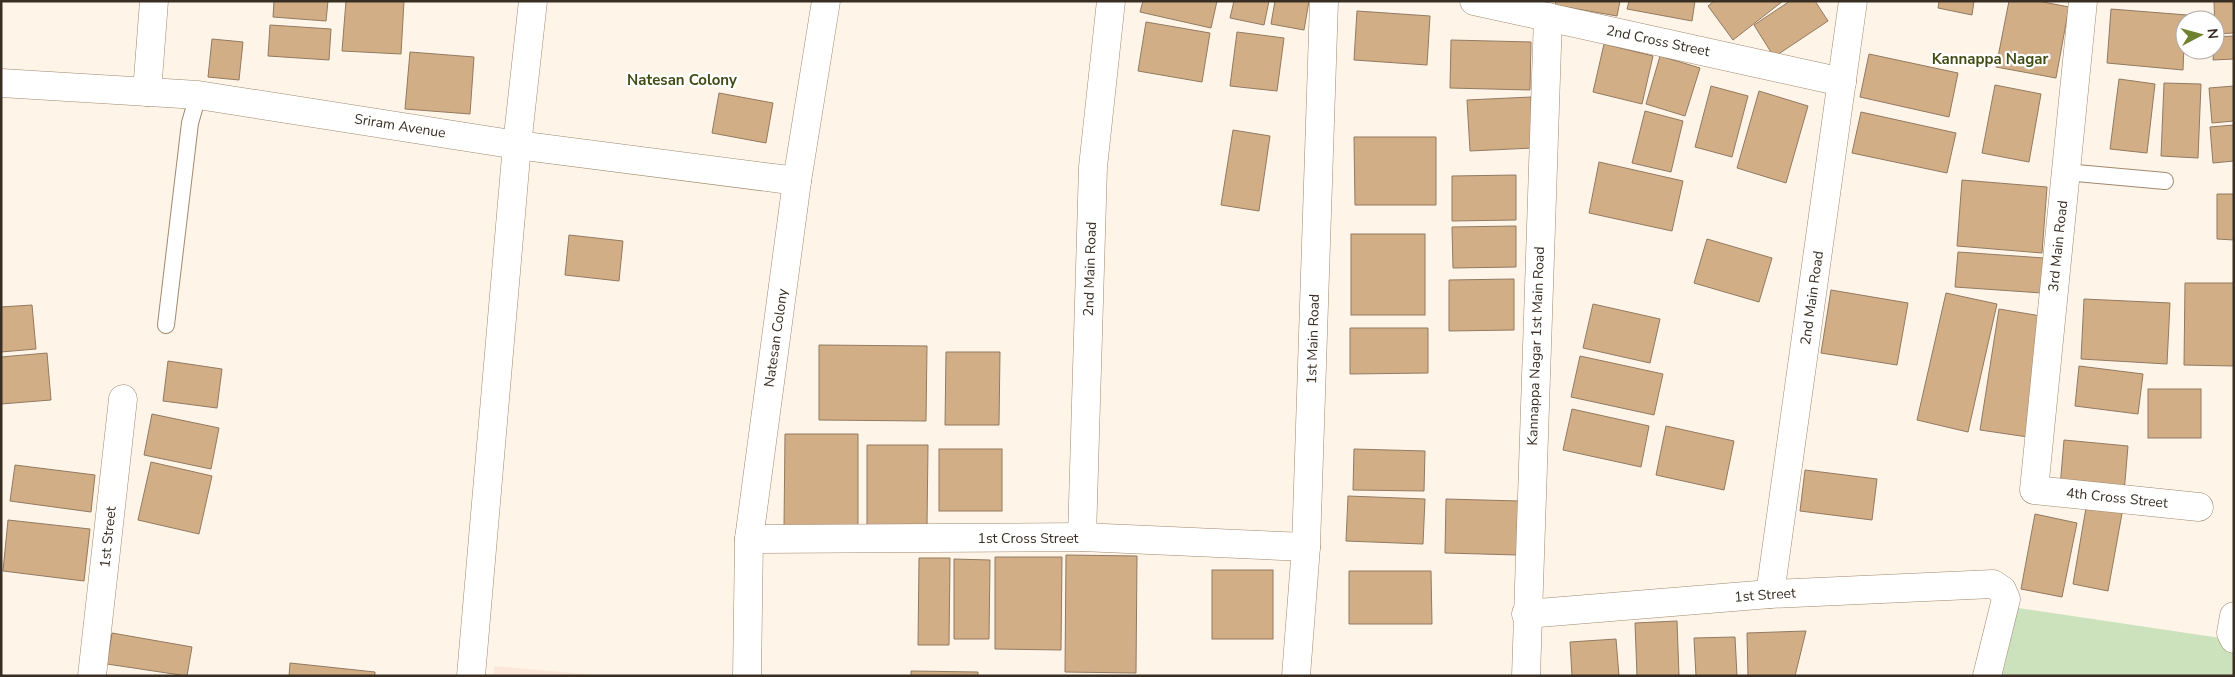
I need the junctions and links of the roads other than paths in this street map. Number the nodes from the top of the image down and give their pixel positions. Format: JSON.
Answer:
{"nodes":[{"id":1,"x":154,"y":1,"type":"edge"},
{"id":2,"x":533,"y":1,"type":"edge"},
{"id":3,"x":826,"y":1,"type":"edge"},
{"id":4,"x":1111,"y":1,"type":"edge"},
{"id":5,"x":1324,"y":1,"type":"edge"},
{"id":6,"x":1474,"y":1,"type":"edge"},
{"id":7,"x":1853,"y":1,"type":"edge"},
{"id":8,"x":2084,"y":1,"type":"edge"},
{"id":9,"x":1548,"y":17,"type":"junction"},
{"id":10,"x":1842,"y":82,"type":"junction"},
{"id":11,"x":1,"y":83,"type":"edge"},
{"id":12,"x":147,"y":92,"type":"junction"},
{"id":13,"x":198,"y":95,"type":"junction"},
{"id":14,"x":517,"y":144,"type":"junction"},
{"id":15,"x":2065,"y":172,"type":"junction"},
{"id":16,"x":797,"y":181,"type":"junction"},
{"id":17,"x":2165,"y":181,"type":"dead end"},
{"id":18,"x":166,"y":325,"type":"dead end"},
{"id":19,"x":123,"y":399,"type":"dead end"},
{"id":20,"x":2034,"y":490,"type":"joint"},
{"id":21,"x":2199,"y":506,"type":"dead end"},
{"id":22,"x":1082,"y":537,"type":"junction"},
{"id":23,"x":749,"y":539,"type":"junction"},
{"id":24,"x":1306,"y":547,"type":"junction"},
{"id":25,"x":1770,"y":594,"type":"junction"},
{"id":26,"x":1526,"y":614,"type":"junction"},
{"id":27,"x":2234,"y":616,"type":"edge"},
{"id":28,"x":2234,"y":639,"type":"edge"},
{"id":29,"x":92,"y":676,"type":"edge"},
{"id":30,"x":471,"y":676,"type":"edge"},
{"id":31,"x":747,"y":676,"type":"edge"},
{"id":32,"x":1296,"y":676,"type":"edge"},
{"id":33,"x":1526,"y":676,"type":"edge"},
{"id":34,"x":1987,"y":676,"type":"edge"}],
"edges":[{"from":1,"to":12,"type":"street"},
{"from":2,"to":14,"type":"street"},
{"from":3,"to":16,"type":"street","name":"Natesan Colony"},
{"from":4,"to":22,"type":"street","name":"2nd Main Road"},
{"from":5,"to":24,"type":"street","name":"1st Main Road"},
{"from":6,"to":9,"type":"street","name":"2nd Cross Street"},
{"from":7,"to":10,"type":"street","name":"2nd Main Road"},
{"from":8,"to":15,"type":"street","name":"3rd Main Road"},
{"from":9,"to":10,"type":"street","name":"2nd Cross Street"},
{"from":9,"to":26,"type":"street","name":"Kannappa Nagar 1st Main Road"},
{"from":10,"to":25,"type":"street","name":"2nd Main Road"},
{"from":11,"to":12,"type":"street","name":"Sriram Avenue"},
{"from":12,"to":13,"type":"street","name":"Sriram Avenue"},
{"from":13,"to":14,"type":"street","name":"Sriram Avenue"},
{"from":13,"to":18,"type":"lane"},
{"from":14,"to":16,"type":"street","name":"Sriram Avenue"},
{"from":14,"to":30,"type":"street"},
{"from":15,"to":17,"type":"lane"},
{"from":15,"to":20,"type":"street","name":"3rd Main Road"},
{"from":16,"to":23,"type":"street","name":"Natesan Colony"},
{"from":19,"to":29,"type":"street","name":"1st Street"},
{"from":20,"to":21,"type":"street","name":"4th Cross Street"},
{"from":22,"to":23,"type":"street","name":"1st Cross Street"},
{"from":22,"to":24,"type":"street","name":"1st Cross Street"},
{"from":23,"to":31,"type":"street","name":"Natesan Colony"},
{"from":24,"to":32,"type":"street","name":"1st Main Road"},
{"from":25,"to":26,"type":"street","name":"1st Street"},
{"from":25,"to":34,"type":"street","name":"1st Street"},
{"from":26,"to":33,"type":"street","name":"Kannappa Nagar 1st Main Road"},
{"from":27,"to":28,"type":"street"}]}
